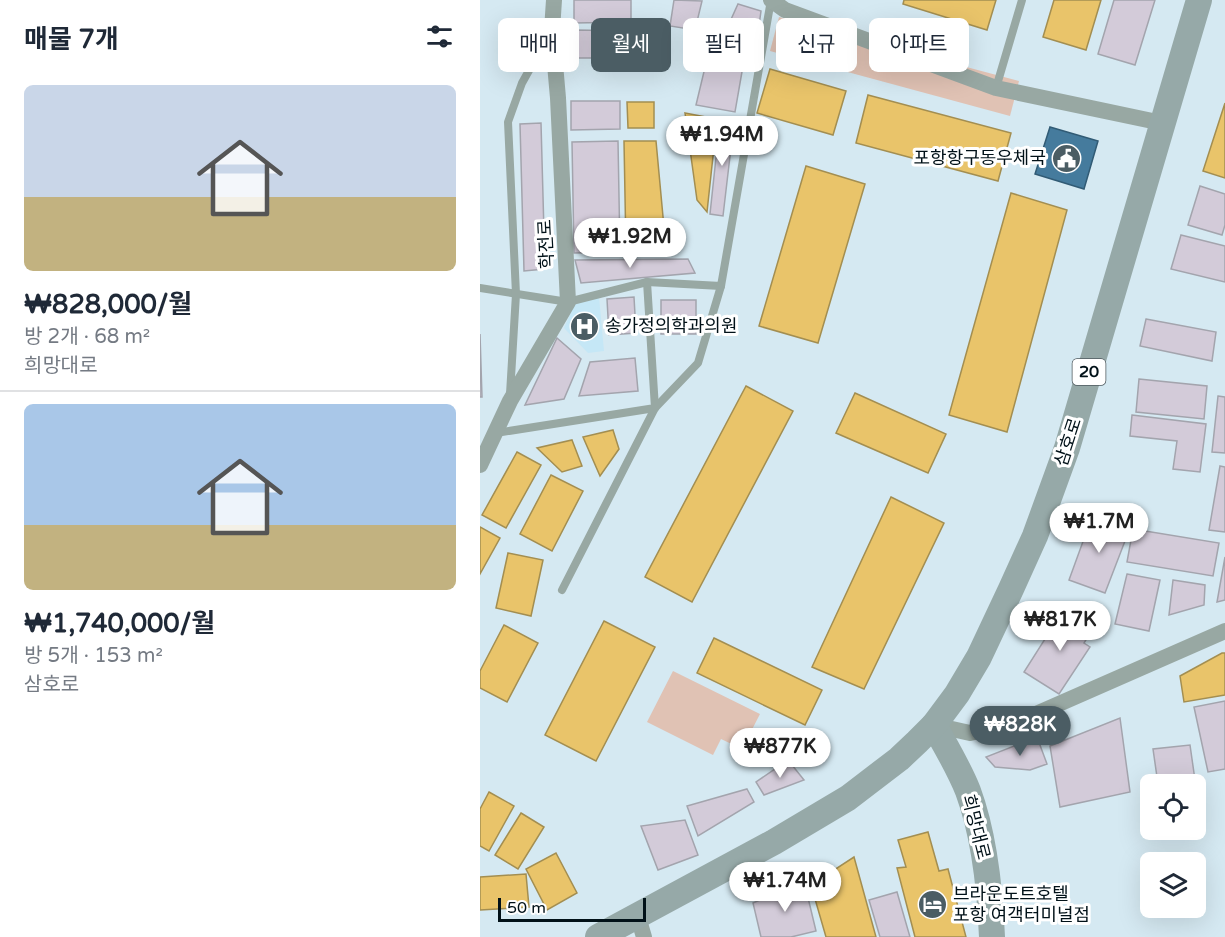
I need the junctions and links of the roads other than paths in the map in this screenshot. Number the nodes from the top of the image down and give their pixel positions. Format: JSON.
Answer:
{"nodes":[{"id":1,"x":554,"y":0,"type":"edge"},
{"id":2,"x":771,"y":0,"type":"edge"},
{"id":3,"x":1022,"y":0,"type":"edge"},
{"id":4,"x":1199,"y":0,"type":"edge"},
{"id":5,"x":553,"y":18,"type":"edge"},
{"id":6,"x":528,"y":72,"type":"edge"},
{"id":7,"x":556,"y":72,"type":"edge"},
{"id":8,"x":996,"y":88,"type":"junction"},
{"id":9,"x":1162,"y":123,"type":"junction"},
{"id":10,"x":647,"y":282,"type":"junction"},
{"id":11,"x":721,"y":286,"type":"junction"},
{"id":12,"x":480,"y":288,"type":"edge"},
{"id":13,"x":516,"y":294,"type":"junction"},
{"id":14,"x":568,"y":302,"type":"junction"},
{"id":15,"x":510,"y":401,"type":"junction"},
{"id":16,"x":655,"y":408,"type":"junction"},
{"id":17,"x":496,"y":433,"type":"junction"},
{"id":18,"x":480,"y":465,"type":"edge"},
{"id":19,"x":562,"y":590,"type":"dead end"},
{"id":20,"x":1225,"y":631,"type":"edge"},
{"id":21,"x":934,"y":725,"type":"junction"},
{"id":22,"x":641,"y":927,"type":"edge"},
{"id":23,"x":598,"y":937,"type":"edge"},
{"id":24,"x":992,"y":937,"type":"edge"}],
"edges":[{"from":1,"to":5,"type":"street","name":"학전로"},
{"from":2,"to":8,"type":"street"},
{"from":2,"to":11,"type":"lane"},
{"from":3,"to":8,"type":"lane"},
{"from":4,"to":9,"type":"main road","name":"삼호로","number":"20"},
{"from":6,"to":13,"type":"lane"},
{"from":7,"to":14,"type":"street","name":"학전로"},
{"from":8,"to":9,"type":"street"},
{"from":9,"to":21,"type":"main road","name":"삼호로","number":"20"},
{"from":10,"to":11,"type":"lane"},
{"from":10,"to":14,"type":"lane"},
{"from":10,"to":16,"type":"lane"},
{"from":11,"to":16,"type":"lane"},
{"from":12,"to":13,"type":"lane"},
{"from":13,"to":14,"type":"lane"},
{"from":13,"to":15,"type":"lane"},
{"from":14,"to":15,"type":"street"},
{"from":15,"to":17,"type":"street"},
{"from":16,"to":17,"type":"lane"},
{"from":16,"to":19,"type":"lane"},
{"from":17,"to":18,"type":"street"},
{"from":20,"to":21,"type":"street"},
{"from":21,"to":22,"type":"main road","name":"삼호로"},
{"from":21,"to":24,"type":"main road","name":"희망대로"},
{"from":22,"to":23,"type":"main road","name":"삼호로"}]}
